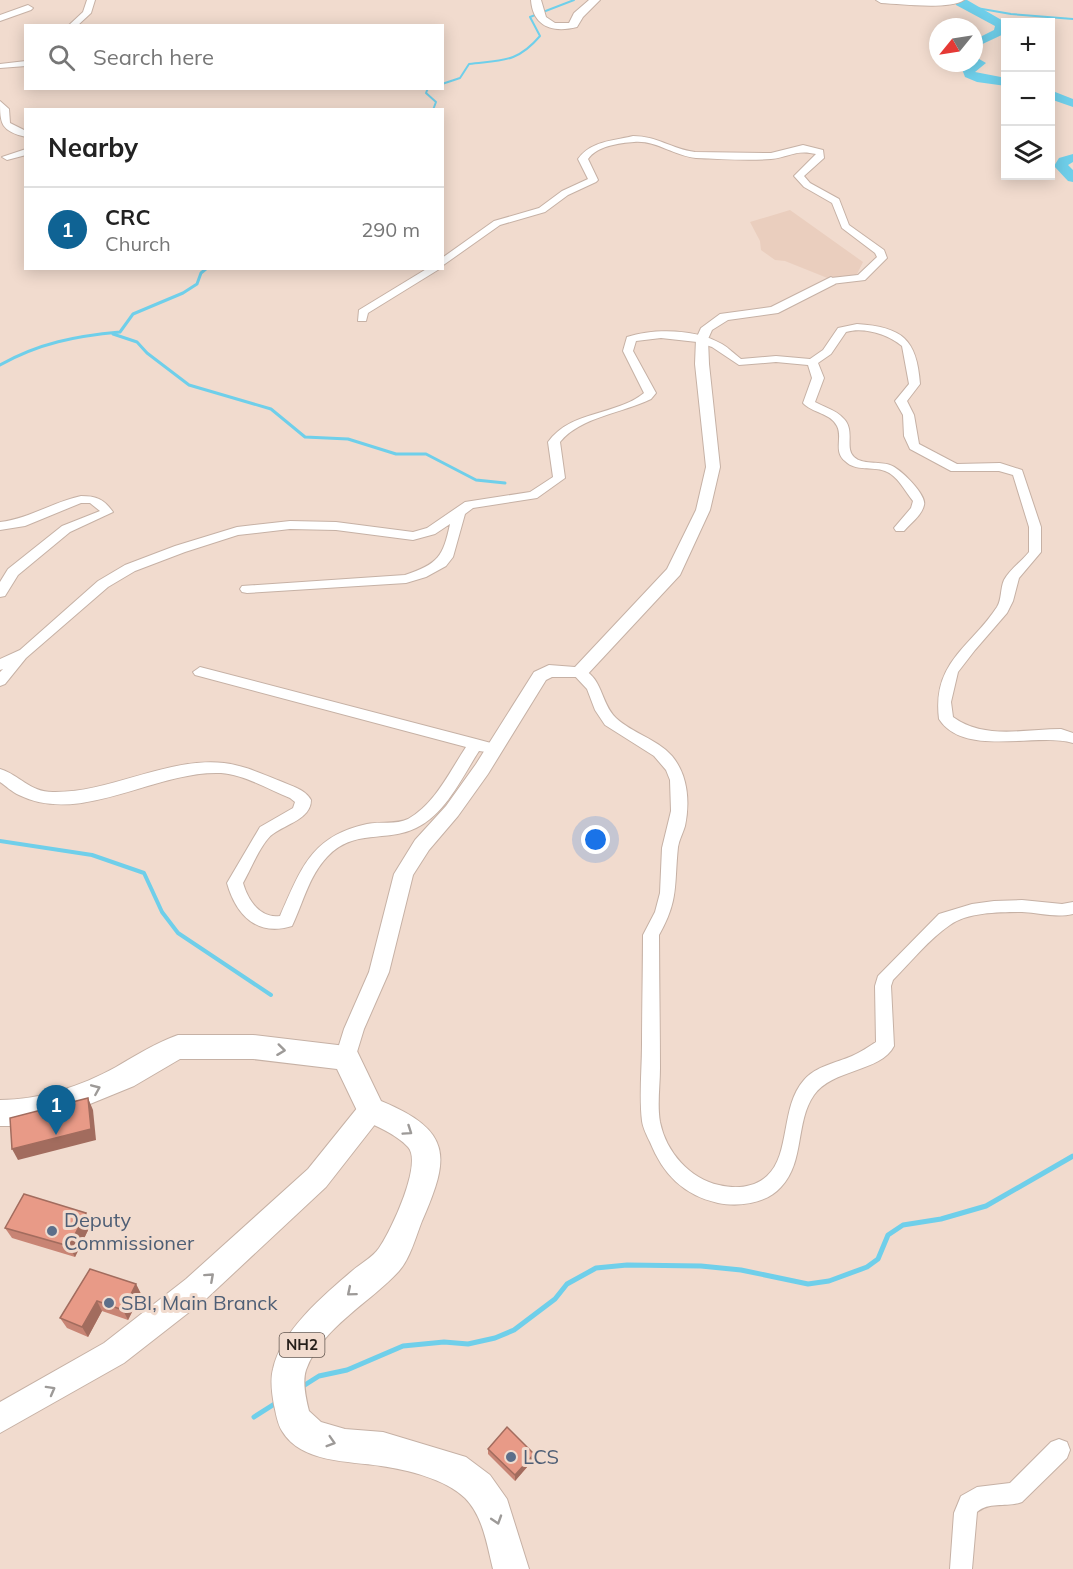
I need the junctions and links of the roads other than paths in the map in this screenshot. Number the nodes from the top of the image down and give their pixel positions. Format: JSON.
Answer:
{"nodes":[{"id":1,"x":91,"y":0,"type":"edge"},
{"id":2,"x":536,"y":0,"type":"edge"},
{"id":3,"x":595,"y":0,"type":"edge"},
{"id":4,"x":881,"y":0,"type":"edge"},
{"id":5,"x":959,"y":0,"type":"edge"},
{"id":6,"x":28,"y":8,"type":"dead end"},
{"id":7,"x":0,"y":18,"type":"edge"},
{"id":8,"x":74,"y":24,"type":"edge"},
{"id":9,"x":24,"y":63,"type":"edge"},
{"id":10,"x":0,"y":66,"type":"edge"},
{"id":11,"x":0,"y":104,"type":"edge"},
{"id":12,"x":24,"y":133,"type":"edge"},
{"id":13,"x":24,"y":153,"type":"edge"},
{"id":14,"x":7,"y":157,"type":"dead end"},
{"id":15,"x":444,"y":262,"type":"edge"},
{"id":16,"x":433,"y":270,"type":"edge"},
{"id":17,"x":831,"y":281,"type":"joint"},
{"id":18,"x":362,"y":319,"type":"dead end"},
{"id":19,"x":702,"y":339,"type":"junction"},
{"id":20,"x":812,"y":362,"type":"junction"},
{"id":21,"x":459,"y":511,"type":"junction"},
{"id":22,"x":0,"y":526,"type":"edge"},
{"id":23,"x":900,"y":528,"type":"dead end"},
{"id":24,"x":247,"y":589,"type":"dead end"},
{"id":25,"x":0,"y":593,"type":"edge"},
{"id":26,"x":25,"y":653,"type":"junction"},
{"id":27,"x":0,"y":665,"type":"edge"},
{"id":28,"x":200,"y":672,"type":"dead end"},
{"id":29,"x":579,"y":673,"type":"junction"},
{"id":30,"x":0,"y":681,"type":"edge"},
{"id":31,"x":1073,"y":738,"type":"edge"},
{"id":32,"x":476,"y":744,"type":"junction"},
{"id":33,"x":494,"y":749,"type":"junction"},
{"id":34,"x":0,"y":774,"type":"edge"},
{"id":35,"x":1073,"y":908,"type":"edge"},
{"id":36,"x":346,"y":1058,"type":"junction"},
{"id":37,"x":371,"y":1110,"type":"junction"},
{"id":38,"x":0,"y":1113,"type":"edge"},
{"id":39,"x":0,"y":1418,"type":"edge"},
{"id":40,"x":1059,"y":1450,"type":"dead end"},
{"id":41,"x":511,"y":1569,"type":"edge"},
{"id":42,"x":961,"y":1569,"type":"edge"}],
"edges":[{"from":1,"to":8,"type":"street"},
{"from":2,"to":3,"type":"main road"},
{"from":4,"to":5,"type":"main road"},
{"from":6,"to":7,"type":"street"},
{"from":9,"to":10,"type":"street"},
{"from":11,"to":12,"type":"street"},
{"from":13,"to":14,"type":"street"},
{"from":15,"to":17,"type":"street"},
{"from":16,"to":18,"type":"street"},
{"from":17,"to":19,"type":"street"},
{"from":19,"to":20,"type":"street"},
{"from":19,"to":21,"type":"street"},
{"from":19,"to":29,"type":"street"},
{"from":20,"to":23,"type":"street"},
{"from":20,"to":31,"type":"street"},
{"from":21,"to":24,"type":"street"},
{"from":21,"to":26,"type":"street"},
{"from":22,"to":25,"type":"street"},
{"from":26,"to":27,"type":"street"},
{"from":26,"to":30,"type":"street"},
{"from":28,"to":32,"type":"street"},
{"from":29,"to":33,"type":"street"},
{"from":29,"to":35,"type":"street"},
{"from":32,"to":33,"type":"street"},
{"from":32,"to":34,"type":"street"},
{"from":33,"to":36,"type":"street"},
{"from":36,"to":37,"type":"highway"},
{"from":38,"to":36,"type":"highway","one_way":true},
{"from":39,"to":37,"type":"main road","one_way":true},
{"from":37,"to":41,"type":"highway","number":"NH2","one_way":true},
{"from":40,"to":42,"type":"street"}]}
